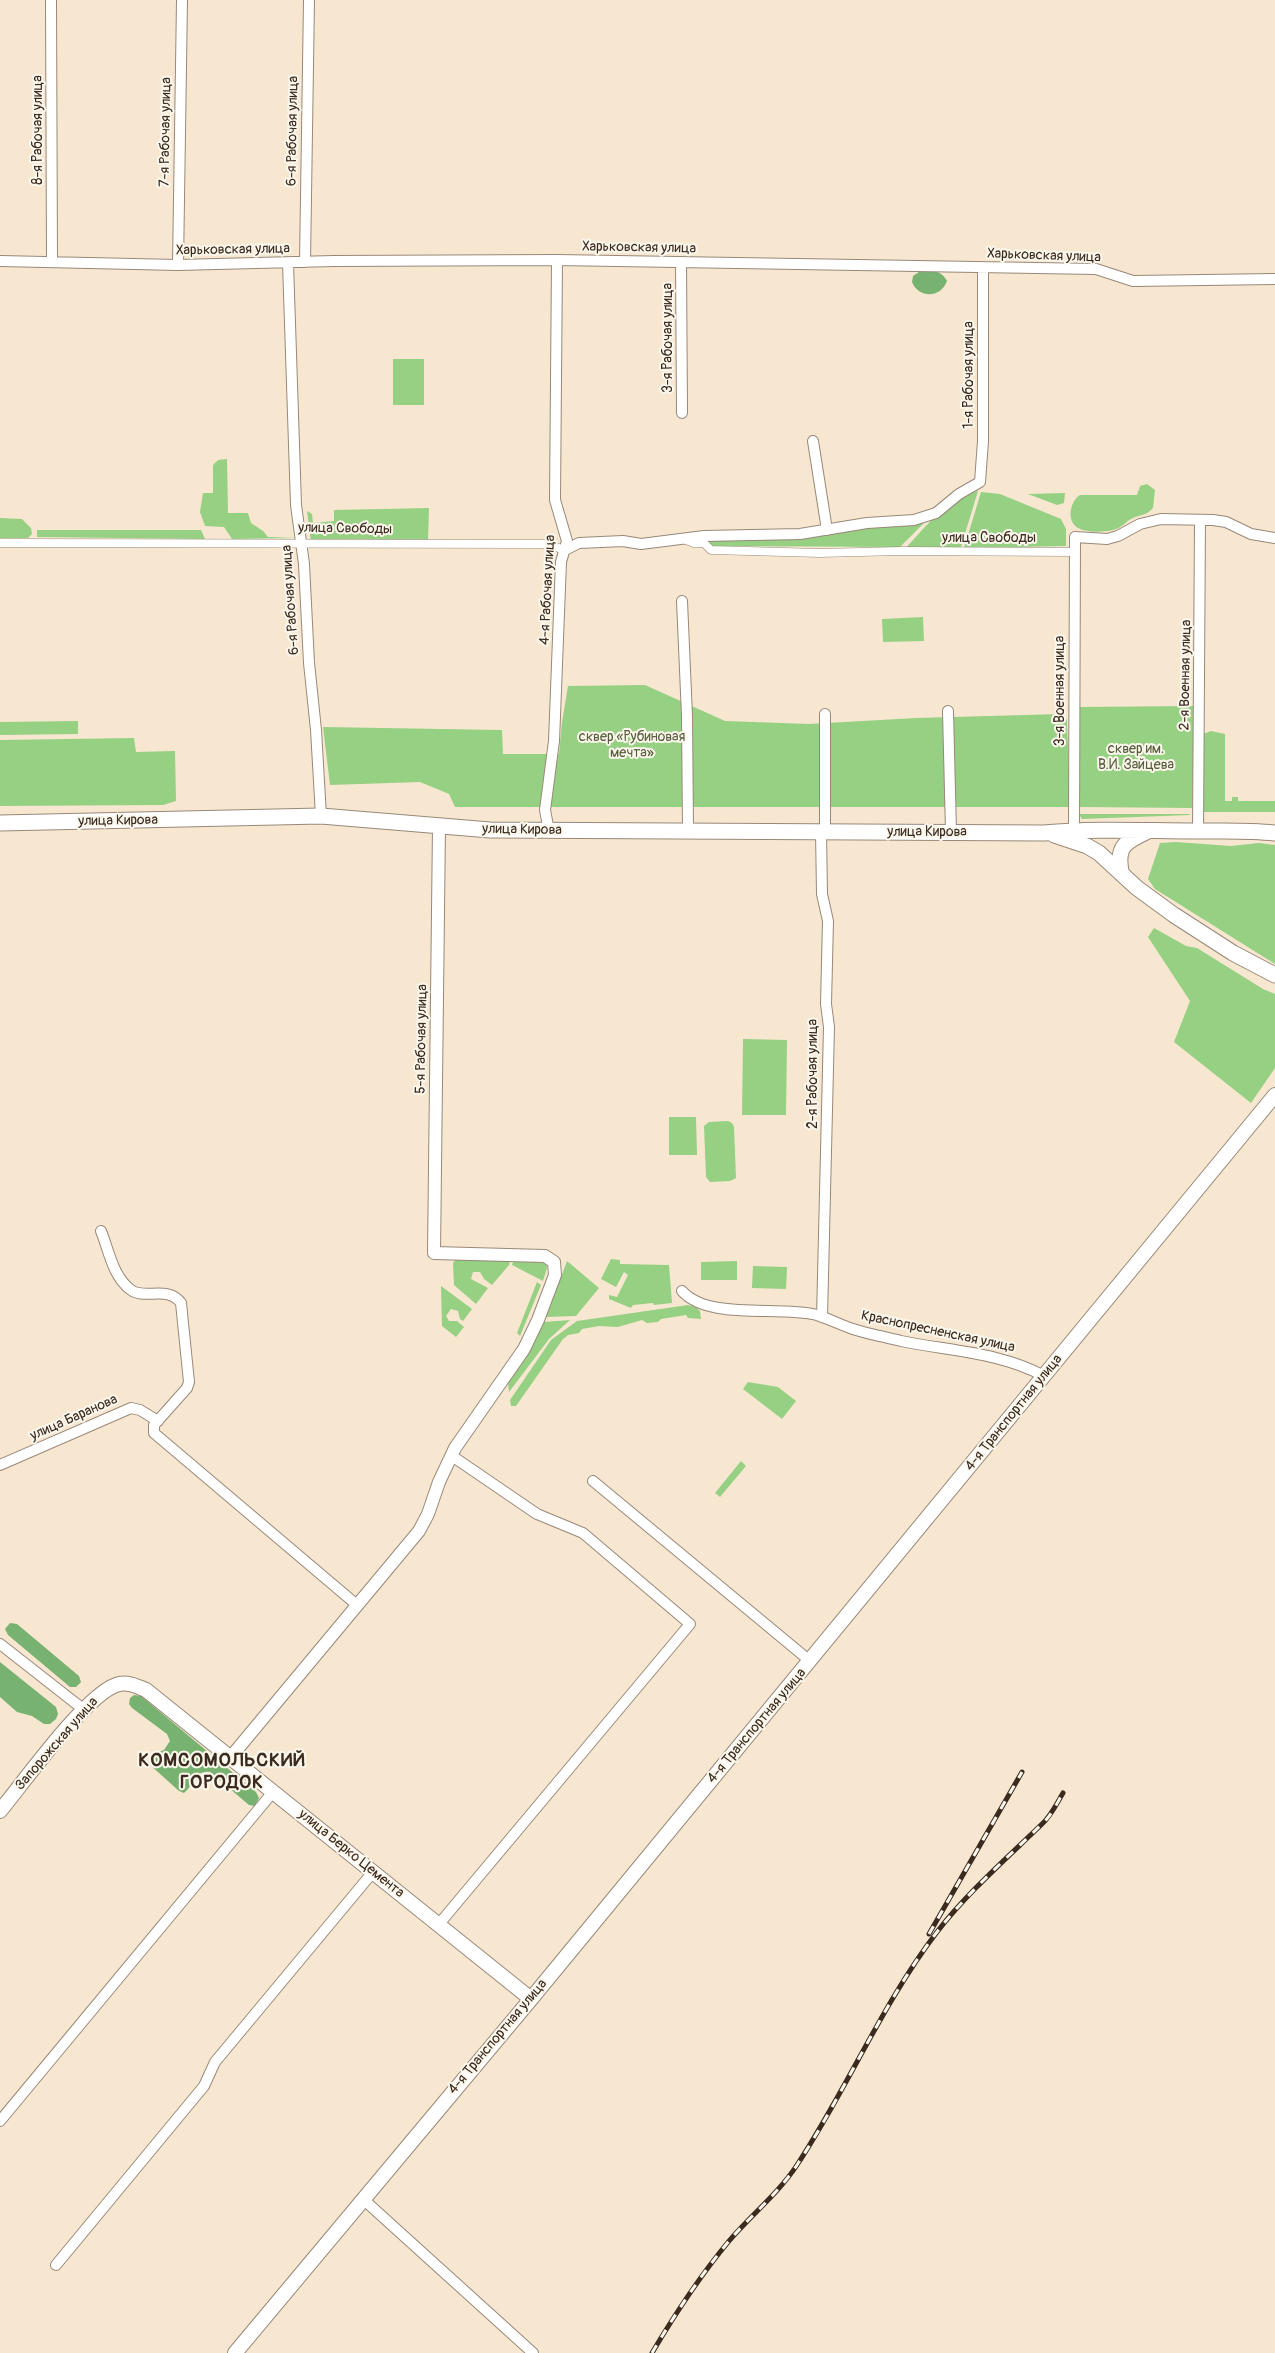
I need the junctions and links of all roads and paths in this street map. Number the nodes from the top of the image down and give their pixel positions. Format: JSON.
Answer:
{"nodes":[{"id":1,"x":51,"y":0,"type":"edge"},
{"id":2,"x":182,"y":0,"type":"edge"},
{"id":3,"x":309,"y":0,"type":"edge"},
{"id":4,"x":0,"y":260,"type":"edge"},
{"id":5,"x":557,"y":260,"type":"junction"},
{"id":6,"x":52,"y":261,"type":"junction"},
{"id":7,"x":305,"y":262,"type":"junction"},
{"id":8,"x":681,"y":262,"type":"junction"},
{"id":9,"x":288,"y":263,"type":"junction"},
{"id":10,"x":178,"y":265,"type":"junction"},
{"id":11,"x":983,"y":268,"type":"junction"},
{"id":12,"x":1275,"y":279,"type":"edge"},
{"id":13,"x":682,"y":413,"type":"dead end"},
{"id":14,"x":813,"y":441,"type":"dead end"},
{"id":15,"x":980,"y":482,"type":"joint"},
{"id":16,"x":1200,"y":520,"type":"junction"},
{"id":17,"x":827,"y":530,"type":"junction"},
{"id":18,"x":1275,"y":538,"type":"edge"},
{"id":19,"x":686,"y":540,"type":"junction"},
{"id":20,"x":0,"y":543,"type":"edge"},
{"id":21,"x":302,"y":544,"type":"junction"},
{"id":22,"x":565,"y":550,"type":"junction"},
{"id":23,"x":1074,"y":552,"type":"junction"},
{"id":24,"x":682,"y":601,"type":"dead end"},
{"id":25,"x":948,"y":711,"type":"dead end"},
{"id":26,"x":824,"y":714,"type":"dead end"},
{"id":27,"x":321,"y":816,"type":"junction"},
{"id":28,"x":0,"y":822,"type":"edge"},
{"id":29,"x":439,"y":826,"type":"junction"},
{"id":30,"x":1074,"y":830,"type":"junction"},
{"id":31,"x":1152,"y":830,"type":"junction"},
{"id":32,"x":549,"y":831,"type":"junction"},
{"id":33,"x":1198,"y":831,"type":"junction"},
{"id":34,"x":688,"y":832,"type":"junction"},
{"id":35,"x":823,"y":832,"type":"junction"},
{"id":36,"x":951,"y":832,"type":"junction"},
{"id":37,"x":1045,"y":833,"type":"junction"},
{"id":38,"x":1275,"y":833,"type":"edge"},
{"id":39,"x":1121,"y":871,"type":"junction"},
{"id":40,"x":1275,"y":975,"type":"edge"},
{"id":41,"x":1275,"y":1095,"type":"edge"},
{"id":42,"x":101,"y":1231,"type":"dead end"},
{"id":43,"x":682,"y":1291,"type":"dead end"},
{"id":44,"x":822,"y":1318,"type":"junction"},
{"id":45,"x":1044,"y":1376,"type":"junction"},
{"id":46,"x":158,"y":1421,"type":"junction"},
{"id":47,"x":452,"y":1456,"type":"junction"},
{"id":48,"x":0,"y":1465,"type":"edge"},
{"id":49,"x":593,"y":1481,"type":"dead end"},
{"id":50,"x":357,"y":1605,"type":"junction"},
{"id":51,"x":0,"y":1644,"type":"edge"},
{"id":52,"x":810,"y":1662,"type":"junction"},
{"id":53,"x":119,"y":1684,"type":"joint"},
{"id":54,"x":84,"y":1710,"type":"junction"},
{"id":55,"x":230,"y":1758,"type":"junction"},
{"id":56,"x":273,"y":1792,"type":"junction"},
{"id":57,"x":0,"y":1811,"type":"edge"},
{"id":58,"x":373,"y":1872,"type":"junction"},
{"id":59,"x":439,"y":1924,"type":"junction"},
{"id":60,"x":531,"y":1999,"type":"junction"},
{"id":61,"x":0,"y":2121,"type":"edge"},
{"id":62,"x":364,"y":2199,"type":"junction"},
{"id":63,"x":56,"y":2265,"type":"dead end"},
{"id":64,"x":235,"y":2353,"type":"edge"},
{"id":65,"x":533,"y":2353,"type":"edge"}],
"edges":[{"from":1,"to":6,"type":"street","name":"8-я Рабочая улица"},
{"from":2,"to":10,"type":"street","name":"7-я Рабочая улица"},
{"from":3,"to":7,"type":"street","name":"6-я Рабочая улица"},
{"from":4,"to":6,"type":"street","name":"Харьковская улица"},
{"from":5,"to":7,"type":"street","name":"Харьковская улица"},
{"from":5,"to":8,"type":"street","name":"Харьковская улица"},
{"from":5,"to":22,"type":"street","name":"4-я Рабочая улица"},
{"from":6,"to":10,"type":"street","name":"Харьковская улица"},
{"from":7,"to":9,"type":"street","name":"Харьковская улица"},
{"from":8,"to":11,"type":"street","name":"Харьковская улица"},
{"from":8,"to":13,"type":"street","name":"3-я Рабочая улица"},
{"from":9,"to":10,"type":"street","name":"Харьковская улица"},
{"from":9,"to":21,"type":"street","name":"6-я Рабочая улица"},
{"from":11,"to":12,"type":"street","name":"Харьковская улица"},
{"from":11,"to":15,"type":"street","name":"1-я Рабочая улица"},
{"from":14,"to":17,"type":"street"},
{"from":15,"to":17,"type":"street","name":"улица Свободы"},
{"from":16,"to":18,"type":"street"},
{"from":16,"to":23,"type":"street"},
{"from":16,"to":33,"type":"street","name":"2-я Военная улица"},
{"from":17,"to":19,"type":"street","name":"улица Свободы"},
{"from":19,"to":22,"type":"street","name":"улица Свободы"},
{"from":19,"to":23,"type":"street","name":"улица Свободы"},
{"from":20,"to":21,"type":"street","name":"улица Свободы"},
{"from":21,"to":22,"type":"street","name":"улица Свободы"},
{"from":21,"to":27,"type":"street","name":"6-я Рабочая улица"},
{"from":22,"to":32,"type":"street","name":"4-я Рабочая улица"},
{"from":23,"to":30,"type":"street","name":"3-я Военная улица"},
{"from":24,"to":34,"type":"street"},
{"from":25,"to":36,"type":"street"},
{"from":26,"to":35,"type":"street","name":"2-я Рабочая улица"},
{"from":27,"to":28,"type":"main road","name":"улица Кирова"},
{"from":27,"to":29,"type":"main road","name":"улица Кирова"},
{"from":29,"to":32,"type":"main road","name":"улица Кирова"},
{"from":29,"to":47,"type":"street","name":"5-я Рабочая улица"},
{"from":30,"to":31,"type":"main road","name":"улица Кирова"},
{"from":30,"to":37,"type":"main road","name":"улица Кирова"},
{"from":31,"to":33,"type":"main road","name":"улица Кирова"},
{"from":31,"to":39,"type":"main road"},
{"from":32,"to":34,"type":"main road","name":"улица Кирова"},
{"from":33,"to":38,"type":"main road","name":"улица Кирова"},
{"from":34,"to":35,"type":"main road","name":"улица Кирова"},
{"from":35,"to":36,"type":"main road","name":"улица Кирова"},
{"from":35,"to":44,"type":"street","name":"2-я Рабочая улица"},
{"from":36,"to":37,"type":"main road","name":"улица Кирова"},
{"from":37,"to":39,"type":"main road","name":"улица Кирова"},
{"from":39,"to":40,"type":"main road","name":"улица Кирова"},
{"from":41,"to":45,"type":"main road","name":"4-я Транспортная улица"},
{"from":42,"to":46,"type":"street"},
{"from":43,"to":44,"type":"street","name":"Краснопресненская улица"},
{"from":44,"to":45,"type":"street","name":"Краснопресненская улица"},
{"from":45,"to":52,"type":"main road","name":"4-я Транспортная улица"},
{"from":46,"to":48,"type":"street","name":"улица Баранова"},
{"from":46,"to":50,"type":"street"},
{"from":47,"to":50,"type":"street"},
{"from":47,"to":59,"type":"street"},
{"from":49,"to":52,"type":"street"},
{"from":50,"to":55,"type":"street"},
{"from":51,"to":54,"type":"street"},
{"from":52,"to":60,"type":"main road","name":"4-я Транспортная улица"},
{"from":53,"to":54,"type":"main road","name":"Запорожская улица"},
{"from":53,"to":55,"type":"main road","name":"улица Берко Цемента"},
{"from":54,"to":57,"type":"main road","name":"Запорожская улица"},
{"from":55,"to":56,"type":"main road","name":"улица Берко Цемента"},
{"from":56,"to":58,"type":"main road","name":"улица Берко Цемента"},
{"from":56,"to":61,"type":"street"},
{"from":58,"to":59,"type":"main road","name":"улица Берко Цемента"},
{"from":58,"to":63,"type":"street"},
{"from":59,"to":60,"type":"main road","name":"улица Берко Цемента"},
{"from":60,"to":62,"type":"main road","name":"4-я Транспортная улица"},
{"from":62,"to":64,"type":"main road","name":"4-я Транспортная улица"},
{"from":62,"to":65,"type":"street"}]}
